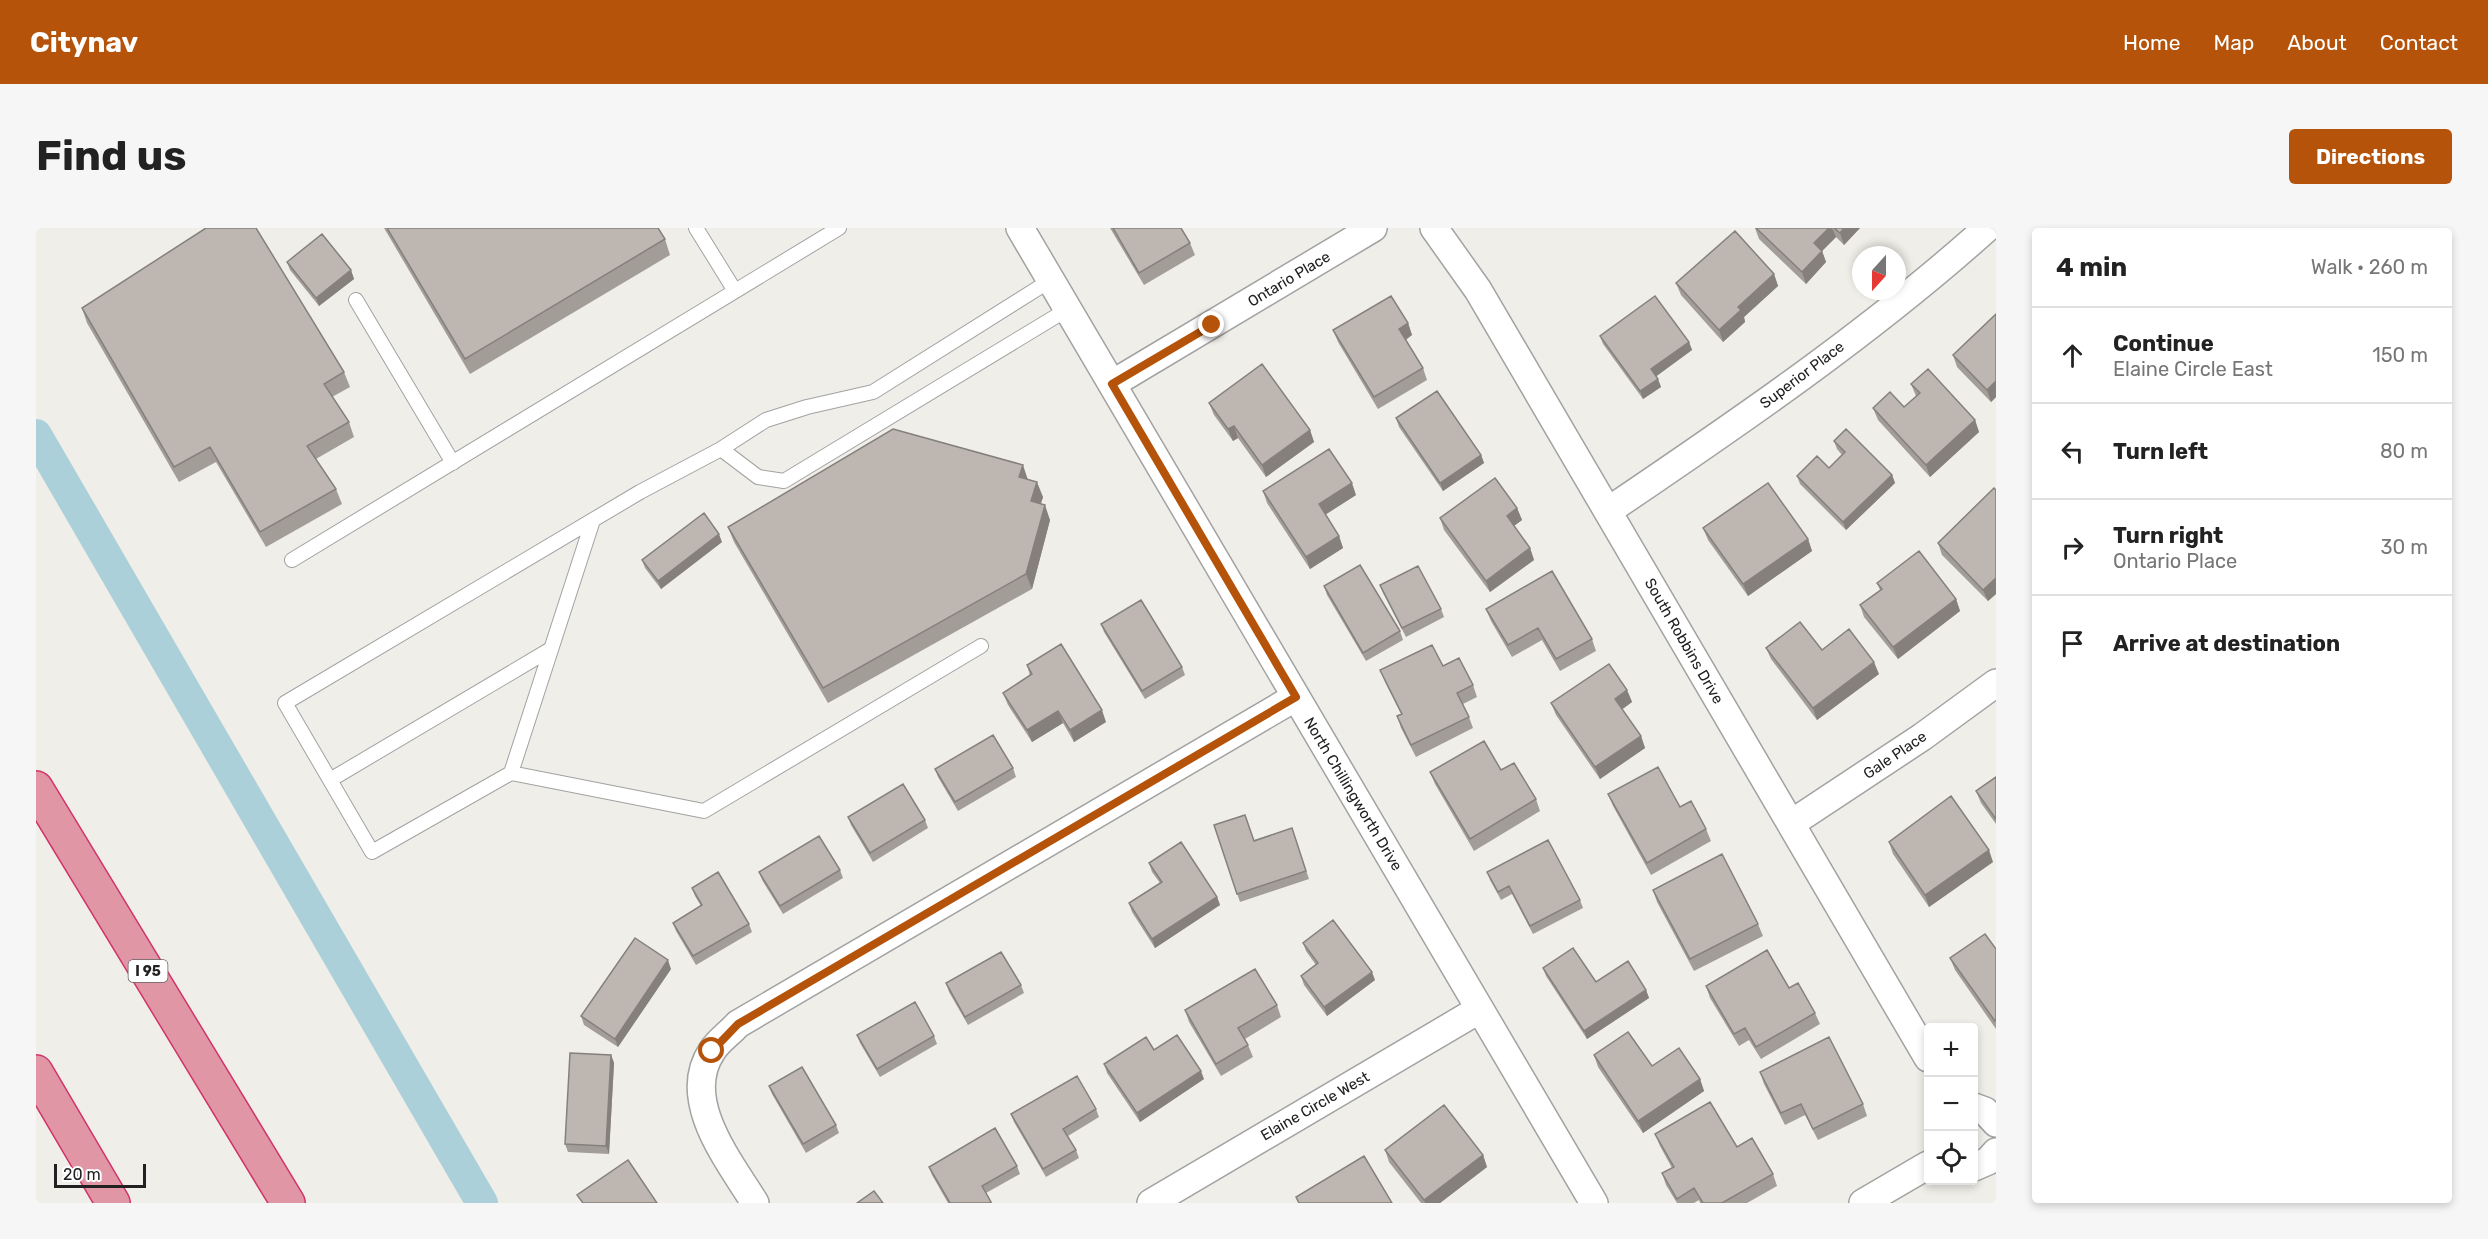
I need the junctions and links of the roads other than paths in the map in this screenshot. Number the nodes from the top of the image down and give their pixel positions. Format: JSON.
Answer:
{"nodes":[{"id":1,"x":696,"y":228,"type":"edge"},
{"id":2,"x":839,"y":228,"type":"edge"},
{"id":3,"x":1020,"y":228,"type":"edge"},
{"id":4,"x":1373,"y":228,"type":"edge"},
{"id":5,"x":1434,"y":228,"type":"edge"},
{"id":6,"x":1987,"y":228,"type":"edge"},
{"id":7,"x":1051,"y":280,"type":"junction"},
{"id":8,"x":735,"y":291,"type":"junction"},
{"id":9,"x":356,"y":300,"type":"dead end"},
{"id":10,"x":1068,"y":309,"type":"junction"},
{"id":11,"x":1112,"y":384,"type":"junction"},
{"id":12,"x":721,"y":448,"type":"junction"},
{"id":13,"x":453,"y":463,"type":"junction"},
{"id":14,"x":1608,"y":510,"type":"junction"},
{"id":15,"x":593,"y":520,"type":"junction"},
{"id":16,"x":292,"y":560,"type":"dead end"},
{"id":17,"x":981,"y":646,"type":"dead end"},
{"id":18,"x":551,"y":649,"type":"junction"},
{"id":19,"x":1996,"y":683,"type":"edge"},
{"id":20,"x":1296,"y":697,"type":"junction"},
{"id":21,"x":511,"y":773,"type":"junction"},
{"id":22,"x":330,"y":780,"type":"junction"},
{"id":23,"x":36,"y":788,"type":"edge"},
{"id":24,"x":1792,"y":824,"type":"junction"},
{"id":25,"x":1480,"y":1009,"type":"junction"},
{"id":26,"x":1924,"y":1049,"type":"edge"},
{"id":27,"x":36,"y":1072,"type":"edge"},
{"id":28,"x":1978,"y":1109,"type":"edge"},
{"id":29,"x":1996,"y":1123,"type":"edge"},
{"id":30,"x":260,"y":1154,"type":"junction"},
{"id":31,"x":1924,"y":1169,"type":"edge"},
{"id":32,"x":113,"y":1203,"type":"edge"},
{"id":33,"x":288,"y":1203,"type":"edge"},
{"id":34,"x":314,"y":1203,"type":"edge"},
{"id":35,"x":755,"y":1203,"type":"edge"},
{"id":36,"x":1151,"y":1203,"type":"edge"},
{"id":37,"x":1594,"y":1203,"type":"edge"},
{"id":38,"x":1863,"y":1203,"type":"edge"}],
"edges":[{"from":1,"to":8,"type":"lane"},
{"from":2,"to":8,"type":"lane"},
{"from":3,"to":7,"type":"street","name":"North Chillingworth Drive"},
{"from":4,"to":11,"type":"street","name":"Ontario Place"},
{"from":5,"to":14,"type":"street","name":"South Robbins Drive"},
{"from":6,"to":14,"type":"street","name":"Superior Place"},
{"from":7,"to":10,"type":"street","name":"North Chillingworth Drive"},
{"from":7,"to":12,"type":"lane"},
{"from":8,"to":13,"type":"lane"},
{"from":9,"to":13,"type":"lane"},
{"from":10,"to":11,"type":"street","name":"North Chillingworth Drive"},
{"from":10,"to":12,"type":"lane"},
{"from":11,"to":20,"type":"street","name":"North Chillingworth Drive"},
{"from":12,"to":15,"type":"lane"},
{"from":13,"to":16,"type":"lane"},
{"from":14,"to":24,"type":"street","name":"South Robbins Drive"},
{"from":15,"to":18,"type":"lane"},
{"from":15,"to":22,"type":"lane"},
{"from":17,"to":21,"type":"lane"},
{"from":18,"to":21,"type":"lane"},
{"from":18,"to":22,"type":"lane"},
{"from":19,"to":24,"type":"street","name":"Gale Place"},
{"from":20,"to":25,"type":"street","name":"North Chillingworth Drive"},
{"from":20,"to":35,"type":"street"},
{"from":21,"to":22,"type":"lane"},
{"from":23,"to":30,"type":"highway","number":"I 95"},
{"from":24,"to":26,"type":"street","name":"South Robbins Drive"},
{"from":25,"to":36,"type":"street","name":"Elaine Circle West"},
{"from":25,"to":37,"type":"street","name":"North Chillingworth Drive"},
{"from":27,"to":32,"type":"highway"},
{"from":28,"to":29,"type":"street"},
{"from":30,"to":33,"type":"highway","number":"I 95"},
{"from":30,"to":34,"type":"highway"},
{"from":31,"to":38,"type":"street"}]}
